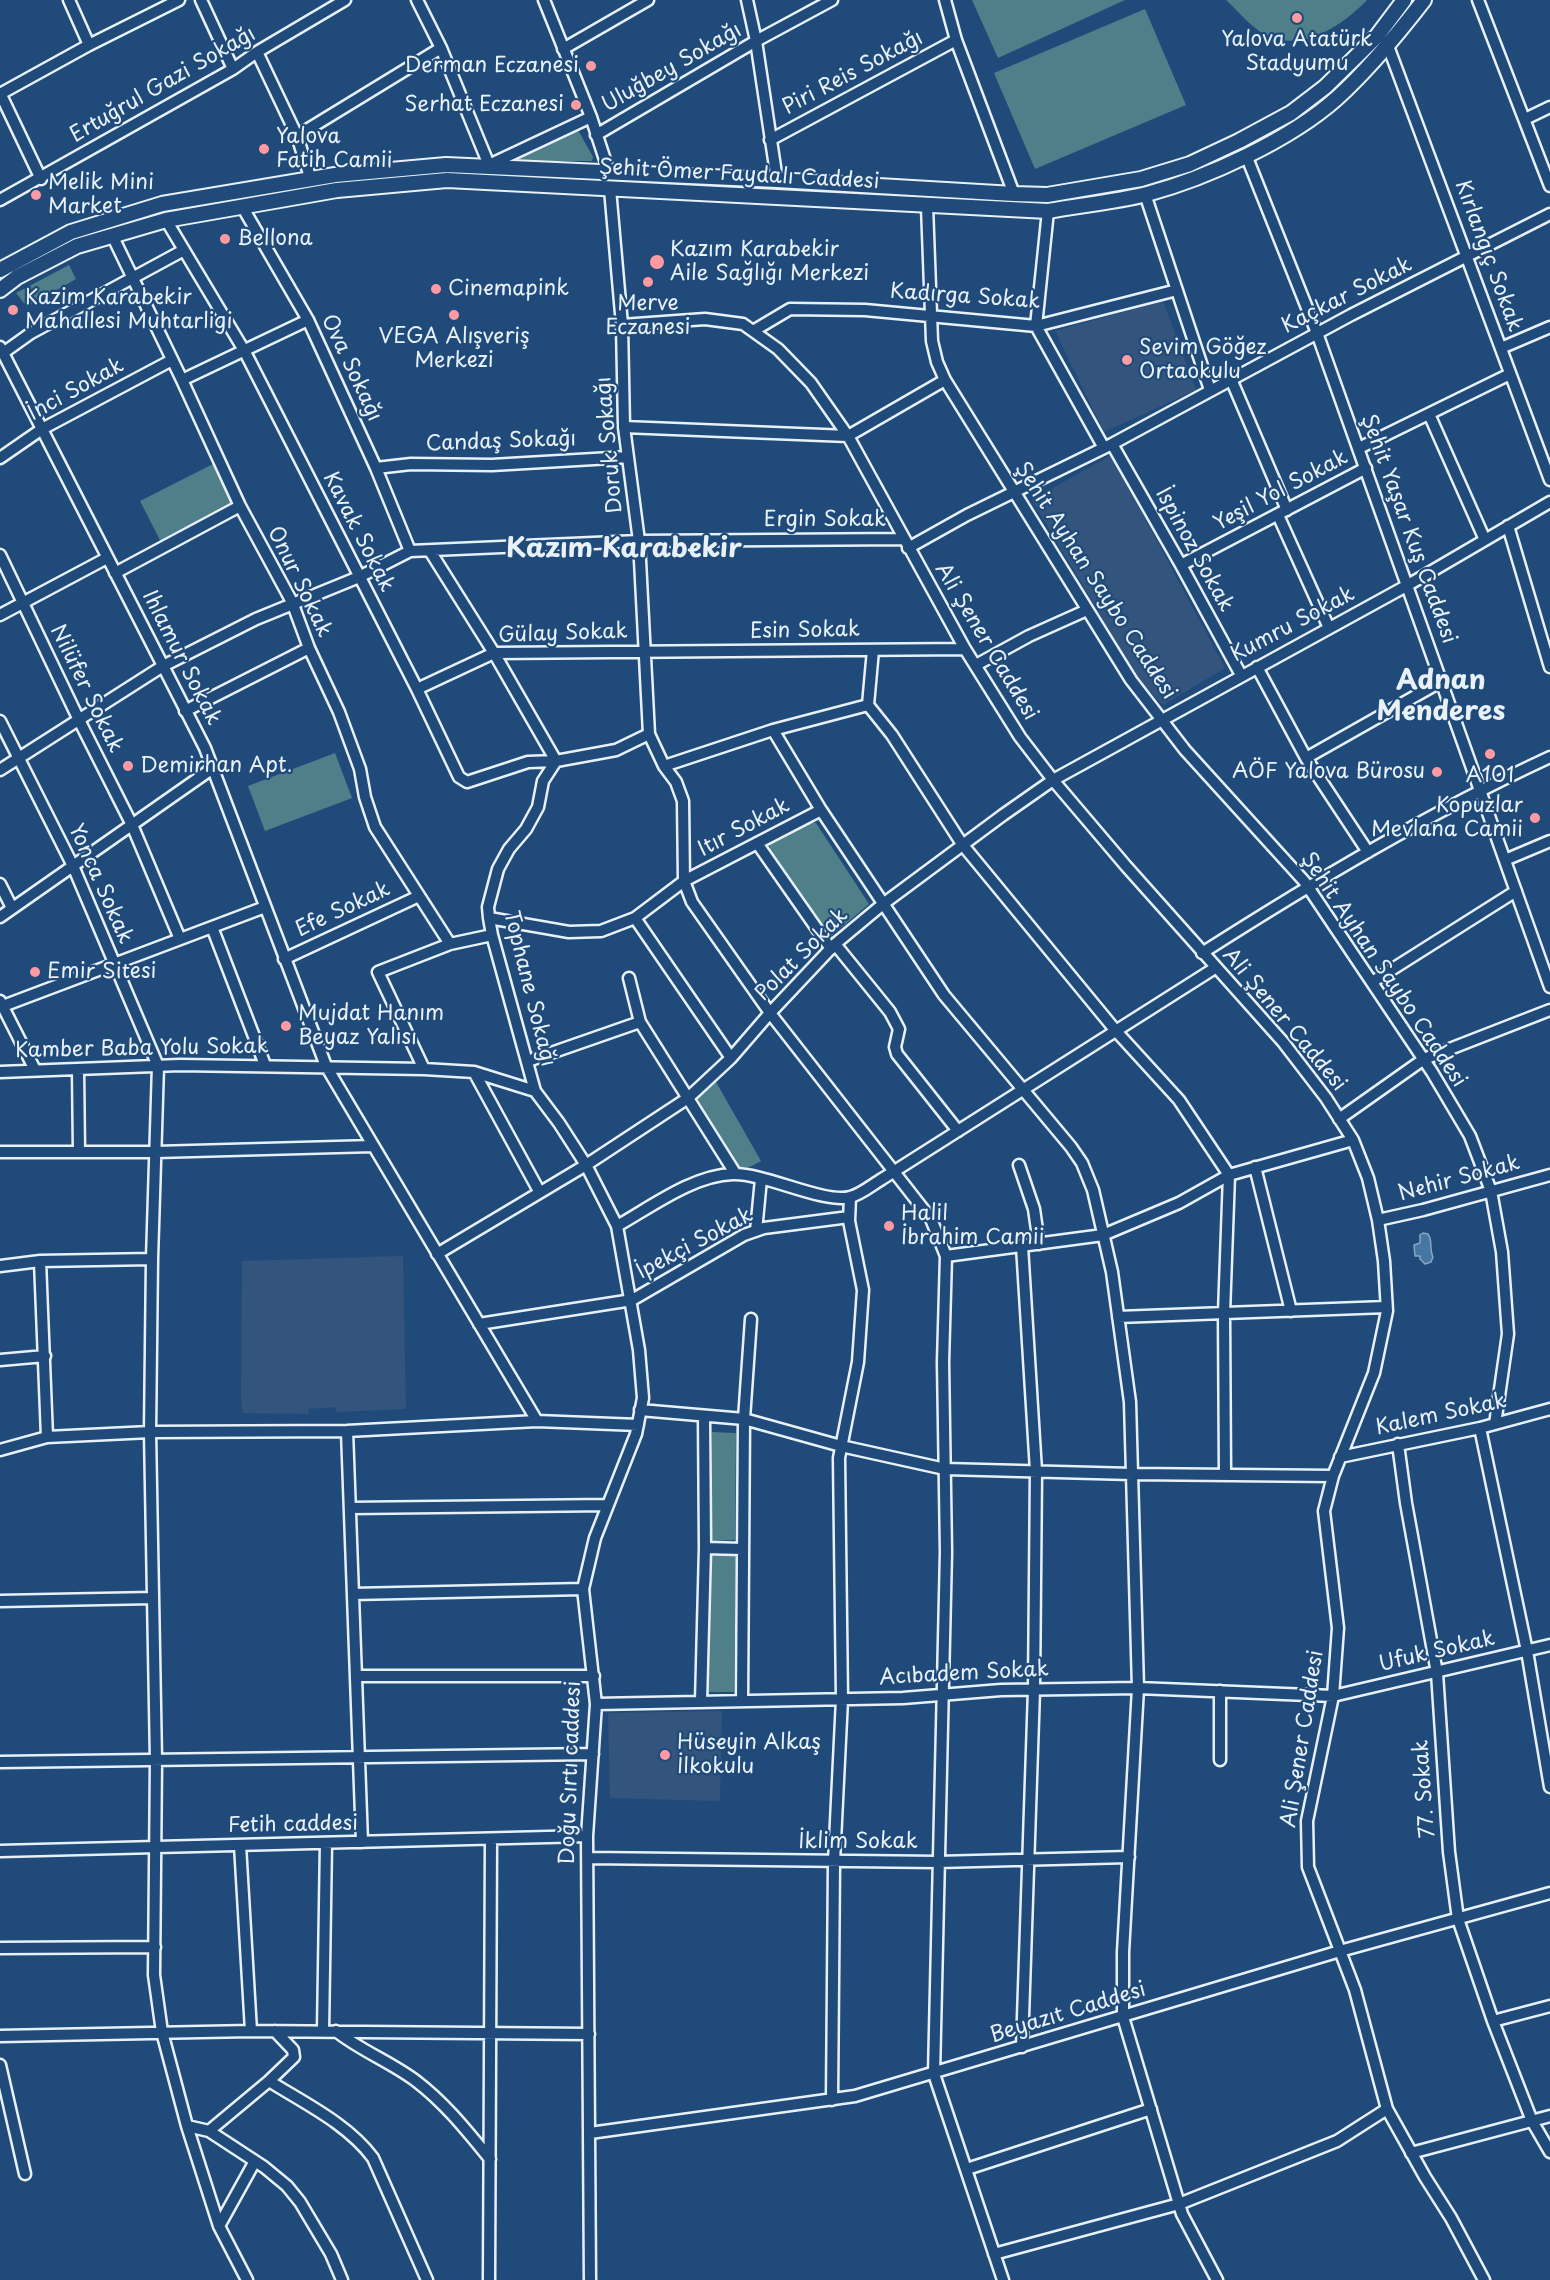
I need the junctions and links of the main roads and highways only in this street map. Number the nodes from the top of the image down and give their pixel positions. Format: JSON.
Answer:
{"nodes":[{"id":1,"x":1404,"y":0,"type":"edge"},
{"id":2,"x":1424,"y":0,"type":"edge"},
{"id":3,"x":1239,"y":141,"type":"junction"},
{"id":4,"x":1245,"y":155,"type":"junction"},
{"id":5,"x":609,"y":172,"type":"junction"},
{"id":6,"x":610,"y":189,"type":"junction"},
{"id":7,"x":0,"y":270,"type":"edge"},
{"id":8,"x":0,"y":290,"type":"edge"}],
"edges":[{"from":1,"to":3,"type":"main road","name":"Şehit Ömer Faydalı Caddesi"},
{"from":2,"to":4,"type":"main road","name":"Şehit Ömer Faydalı Caddesi"},
{"from":3,"to":4,"type":"main road"},
{"from":3,"to":5,"type":"main road","name":"Şehit Ömer Faydalı Caddesi"},
{"from":4,"to":6,"type":"main road","name":"Şehit Ömer Faydalı Caddesi"},
{"from":5,"to":6,"type":"main road"},
{"from":5,"to":7,"type":"main road","name":"Şehit Ömer Faydalı Caddesi"},
{"from":6,"to":8,"type":"main road","name":"Şehit Ömer Faydalı Caddesi"}]}
